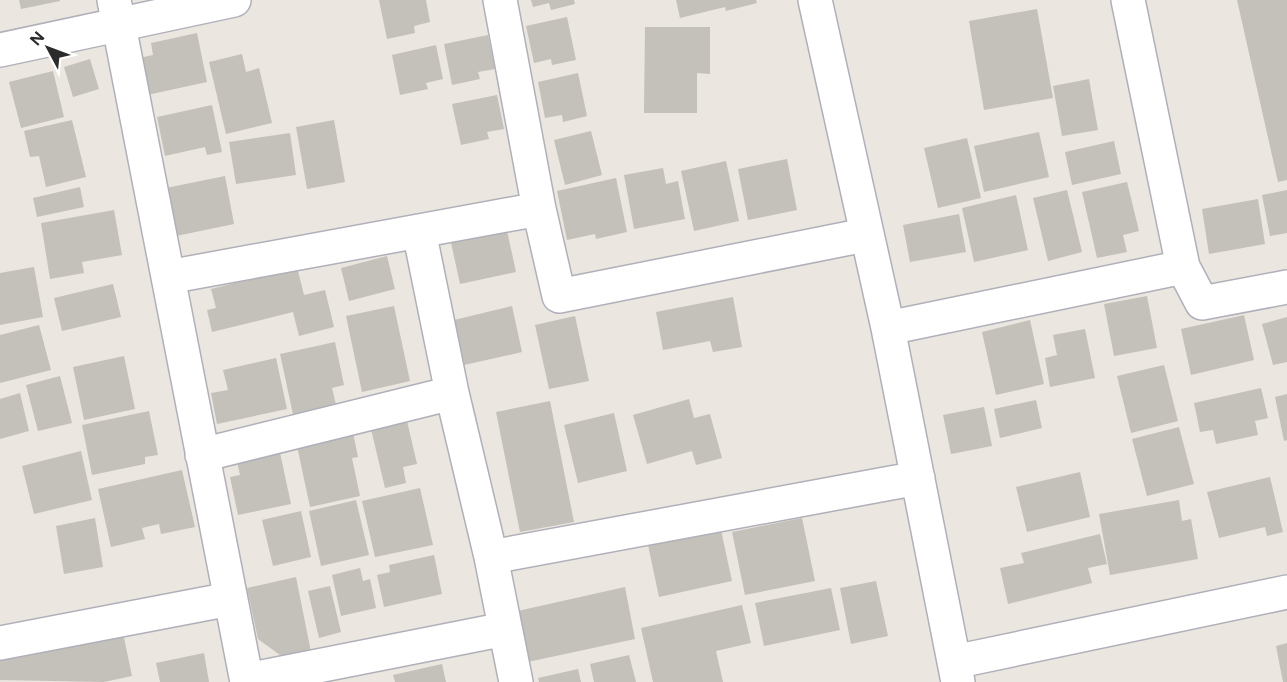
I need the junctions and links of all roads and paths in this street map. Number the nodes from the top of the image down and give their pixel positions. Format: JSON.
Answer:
{"nodes":[{"id":1,"x":234,"y":0,"type":"edge"},
{"id":2,"x":500,"y":0,"type":"edge"},
{"id":3,"x":815,"y":0,"type":"edge"},
{"id":4,"x":1128,"y":0,"type":"edge"},
{"id":5,"x":116,"y":11,"type":"edge"},
{"id":6,"x":0,"y":50,"type":"edge"},
{"id":7,"x":539,"y":209,"type":"junction"},
{"id":8,"x":419,"y":231,"type":"junction"},
{"id":9,"x":866,"y":235,"type":"junction"},
{"id":10,"x":1183,"y":267,"type":"junction"},
{"id":11,"x":168,"y":277,"type":"junction"},
{"id":12,"x":1287,"y":287,"type":"edge"},
{"id":13,"x":888,"y":328,"type":"junction"},
{"id":14,"x":452,"y":393,"type":"junction"},
{"id":15,"x":202,"y":455,"type":"junction"},
{"id":16,"x":918,"y":478,"type":"junction"},
{"id":17,"x":491,"y":557,"type":"junction"},
{"id":18,"x":1287,"y":592,"type":"edge"},
{"id":19,"x":231,"y":599,"type":"junction"},
{"id":20,"x":505,"y":629,"type":"junction"},
{"id":21,"x":0,"y":643,"type":"edge"},
{"id":22,"x":956,"y":672,"type":"edge"},
{"id":23,"x":247,"y":681,"type":"edge"},
{"id":24,"x":516,"y":682,"type":"edge"}],
"edges":[{"from":1,"to":5,"type":"street"},
{"from":2,"to":7,"type":"street"},
{"from":3,"to":9,"type":"street"},
{"from":4,"to":10,"type":"street"},
{"from":5,"to":6,"type":"street"},
{"from":5,"to":11,"type":"street"},
{"from":7,"to":8,"type":"street"},
{"from":7,"to":9,"type":"street"},
{"from":8,"to":11,"type":"street"},
{"from":8,"to":14,"type":"street"},
{"from":9,"to":13,"type":"street"},
{"from":10,"to":12,"type":"street"},
{"from":10,"to":13,"type":"street"},
{"from":11,"to":15,"type":"street"},
{"from":13,"to":16,"type":"street"},
{"from":14,"to":15,"type":"street"},
{"from":14,"to":17,"type":"street"},
{"from":15,"to":19,"type":"street"},
{"from":16,"to":17,"type":"street"},
{"from":16,"to":22,"type":"street"},
{"from":17,"to":20,"type":"street"},
{"from":18,"to":22,"type":"street"},
{"from":19,"to":21,"type":"street"},
{"from":19,"to":23,"type":"street"},
{"from":20,"to":23,"type":"street"},
{"from":20,"to":24,"type":"street"}]}
